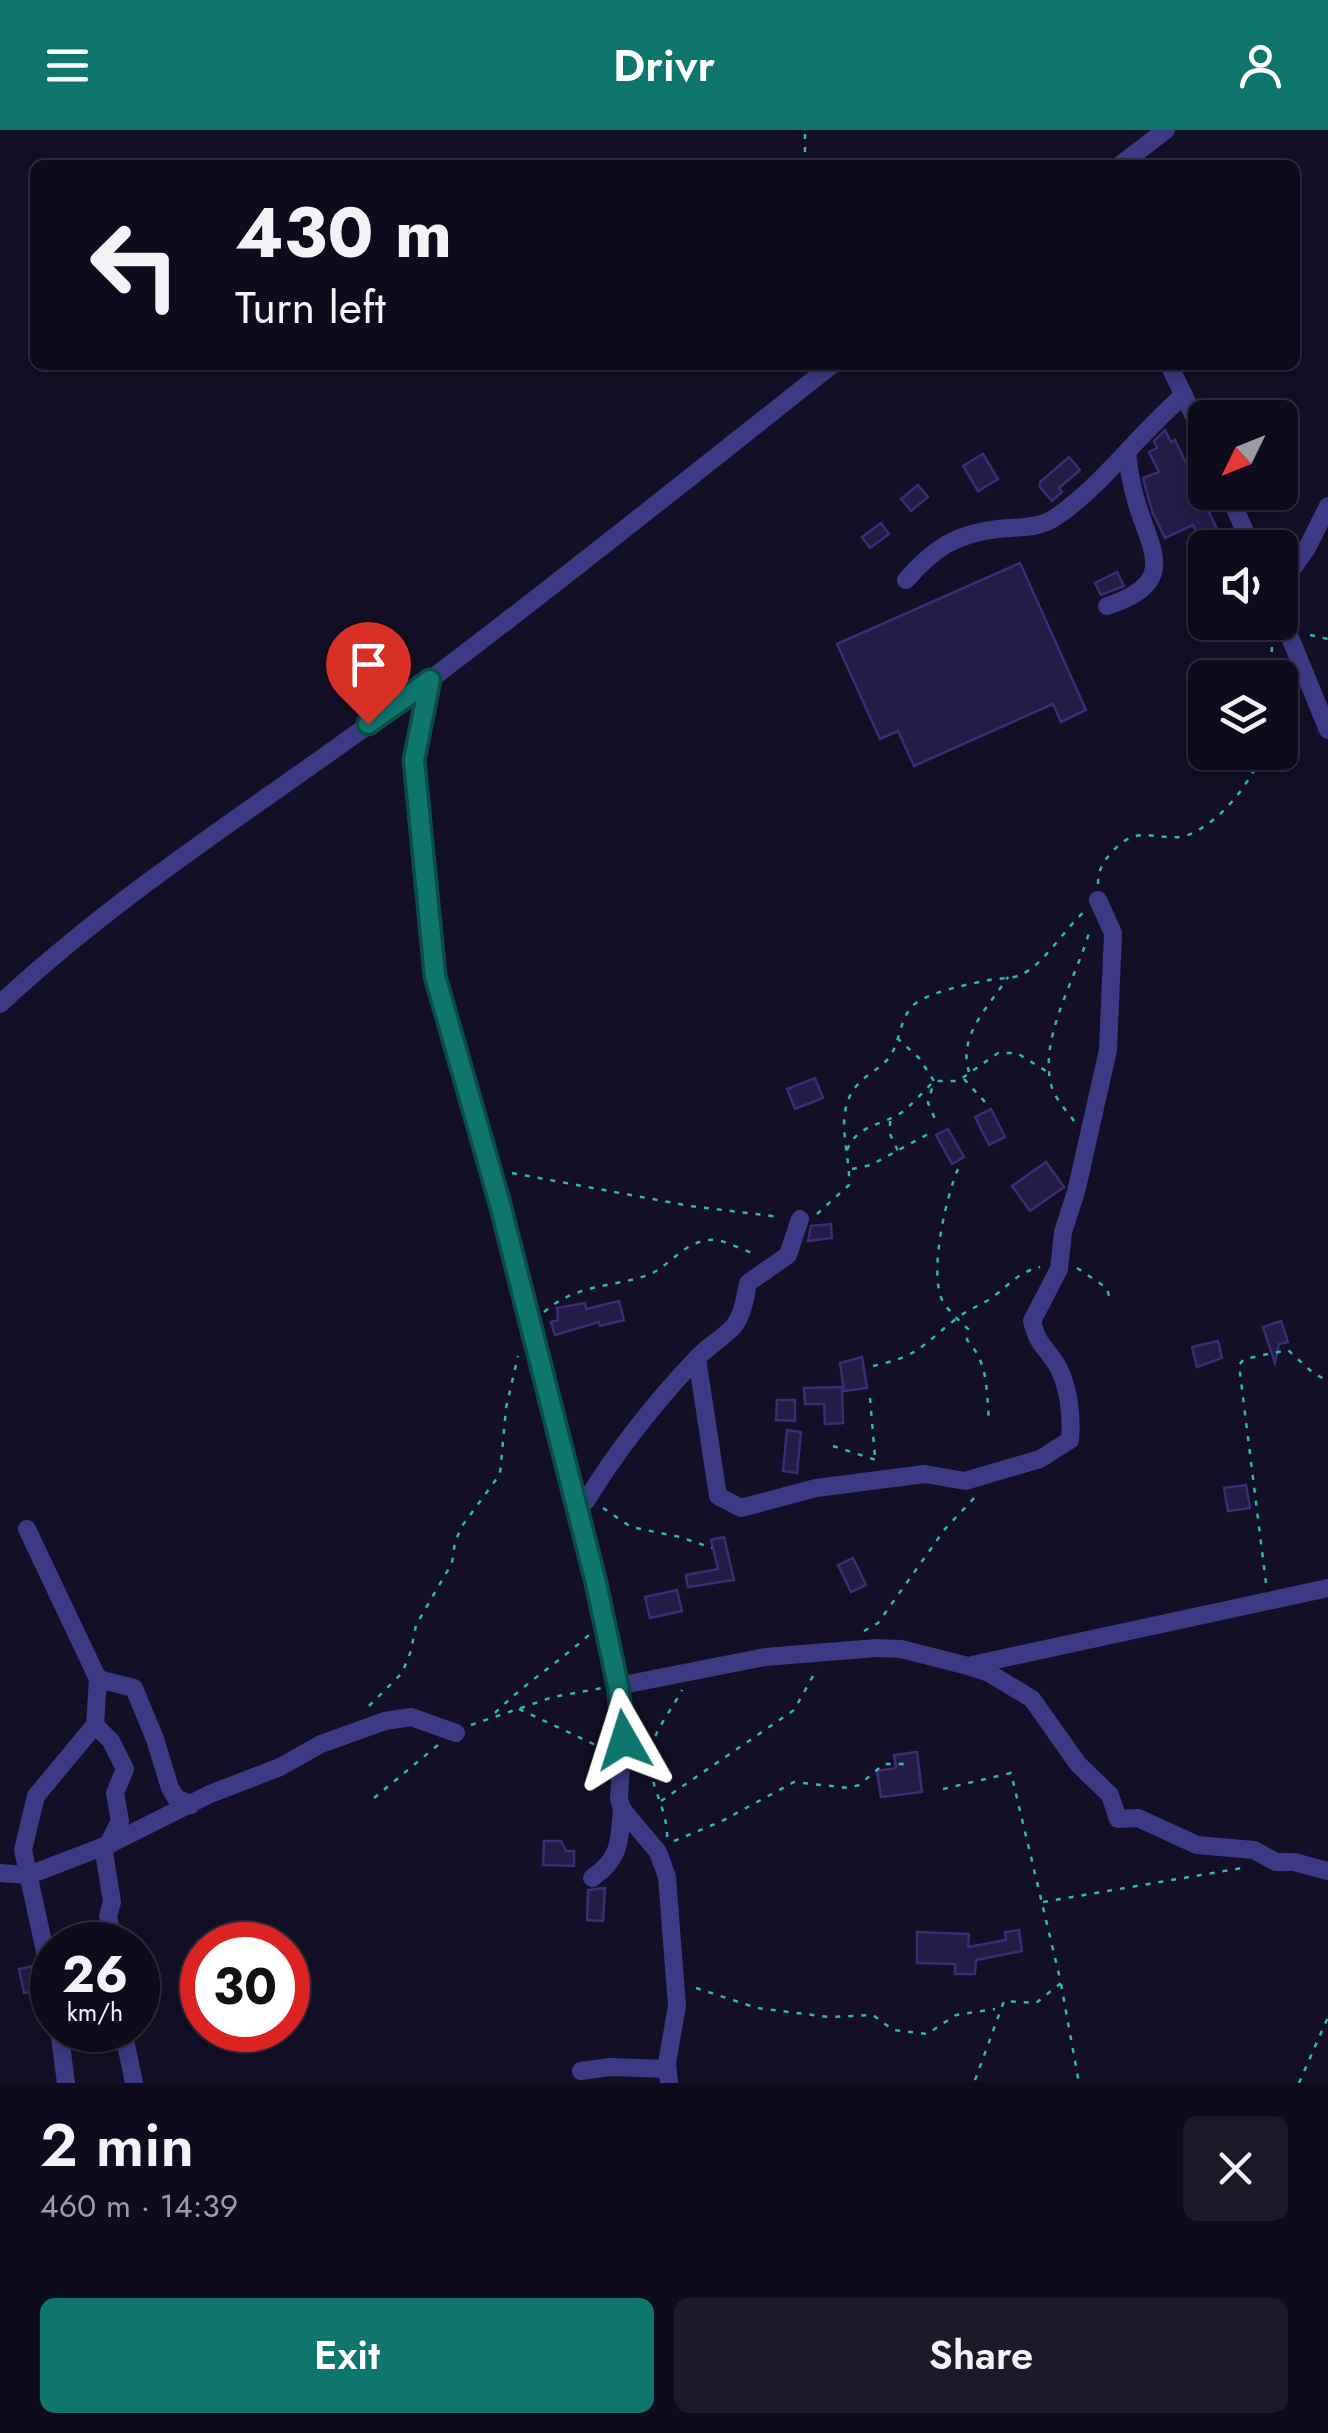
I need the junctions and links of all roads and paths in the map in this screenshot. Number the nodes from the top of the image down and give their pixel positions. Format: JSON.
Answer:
{"nodes":[{"id":1,"x":805,"y":130,"type":"edge"},
{"id":2,"x":1166,"y":130,"type":"edge"},
{"id":3,"x":805,"y":160,"type":"edge"},
{"id":4,"x":1127,"y":160,"type":"edge"},
{"id":5,"x":826,"y":370,"type":"edge"},
{"id":6,"x":1172,"y":370,"type":"edge"},
{"id":7,"x":1184,"y":395,"type":"junction"},
{"id":8,"x":1188,"y":403,"type":"edge"},
{"id":9,"x":1127,"y":452,"type":"junction"},
{"id":10,"x":1328,"y":506,"type":"edge"},
{"id":11,"x":1298,"y":560,"type":"edge"},
{"id":12,"x":906,"y":580,"type":"dead end"},
{"id":13,"x":1107,"y":606,"type":"dead end"},
{"id":14,"x":1291,"y":640,"type":"edge"},
{"id":15,"x":1272,"y":642,"type":"dead end"},
{"id":16,"x":1272,"y":660,"type":"edge"},
{"id":17,"x":430,"y":680,"type":"junction"},
{"id":18,"x":1328,"y":730,"type":"edge"},
{"id":19,"x":1255,"y":770,"type":"edge"},
{"id":20,"x":1098,"y":900,"type":"junction"},
{"id":21,"x":1008,"y":977,"type":"junction"},
{"id":22,"x":0,"y":1004,"type":"edge"},
{"id":23,"x":897,"y":1038,"type":"junction"},
{"id":24,"x":970,"y":1073,"type":"junction"},
{"id":25,"x":1049,"y":1073,"type":"junction"},
{"id":26,"x":962,"y":1078,"type":"junction"},
{"id":27,"x":934,"y":1081,"type":"junction"},
{"id":28,"x":986,"y":1102,"type":"dead end"},
{"id":29,"x":890,"y":1119,"type":"junction"},
{"id":30,"x":936,"y":1120,"type":"dead end"},
{"id":31,"x":930,"y":1133,"type":"dead end"},
{"id":32,"x":1087,"y":1138,"type":"junction"},
{"id":33,"x":846,"y":1152,"type":"junction"},
{"id":34,"x":899,"y":1152,"type":"junction"},
{"id":35,"x":850,"y":1168,"type":"junction"},
{"id":36,"x":490,"y":1169,"type":"junction"},
{"id":37,"x":958,"y":1170,"type":"dead end"},
{"id":38,"x":800,"y":1218,"type":"junction"},
{"id":39,"x":778,"y":1262,"type":"junction"},
{"id":40,"x":1059,"y":1269,"type":"junction"},
{"id":41,"x":1110,"y":1300,"type":"dead end"},
{"id":42,"x":957,"y":1318,"type":"junction"},
{"id":43,"x":528,"y":1325,"type":"junction"},
{"id":44,"x":519,"y":1354,"type":"dead end"},
{"id":45,"x":696,"y":1358,"type":"junction"},
{"id":46,"x":873,"y":1366,"type":"dead end"},
{"id":47,"x":1328,"y":1381,"type":"edge"},
{"id":48,"x":870,"y":1398,"type":"dead end"},
{"id":49,"x":989,"y":1420,"type":"dead end"},
{"id":50,"x":833,"y":1446,"type":"dead end"},
{"id":51,"x":875,"y":1459,"type":"junction"},
{"id":52,"x":911,"y":1476,"type":"junction"},
{"id":53,"x":586,"y":1501,"type":"joint"},
{"id":54,"x":27,"y":1529,"type":"dead end"},
{"id":55,"x":712,"y":1548,"type":"dead end"},
{"id":56,"x":1328,"y":1588,"type":"edge"},
{"id":57,"x":1268,"y":1600,"type":"junction"},
{"id":58,"x":594,"y":1631,"type":"dead end"},
{"id":59,"x":968,"y":1666,"type":"junction"},
{"id":60,"x":691,"y":1671,"type":"junction"},
{"id":61,"x":98,"y":1679,"type":"junction"},
{"id":62,"x":618,"y":1686,"type":"junction"},
{"id":63,"x":519,"y":1709,"type":"junction"},
{"id":64,"x":496,"y":1712,"type":"dead end"},
{"id":65,"x":360,"y":1714,"type":"dead end"},
{"id":66,"x":95,"y":1725,"type":"junction"},
{"id":67,"x":456,"y":1733,"type":"junction"},
{"id":68,"x":621,"y":1758,"type":"junction"},
{"id":69,"x":904,"y":1764,"type":"dead end"},
{"id":70,"x":943,"y":1789,"type":"dead end"},
{"id":71,"x":374,"y":1798,"type":"dead end"},
{"id":72,"x":191,"y":1805,"type":"junction"},
{"id":73,"x":622,"y":1808,"type":"junction"},
{"id":74,"x":110,"y":1844,"type":"junction"},
{"id":75,"x":1276,"y":1862,"type":"junction"},
{"id":76,"x":1328,"y":1871,"type":"edge"},
{"id":77,"x":0,"y":1872,"type":"edge"},
{"id":78,"x":29,"y":1875,"type":"junction"},
{"id":79,"x":592,"y":1878,"type":"dead end"},
{"id":80,"x":1042,"y":1903,"type":"junction"},
{"id":81,"x":39,"y":1922,"type":"edge"},
{"id":82,"x":109,"y":1922,"type":"edge"},
{"id":83,"x":674,"y":1981,"type":"junction"},
{"id":84,"x":1060,"y":1982,"type":"junction"},
{"id":85,"x":994,"y":2008,"type":"dead end"},
{"id":86,"x":1328,"y":2018,"type":"edge"},
{"id":87,"x":62,"y":2052,"type":"edge"},
{"id":88,"x":128,"y":2052,"type":"edge"},
{"id":89,"x":581,"y":2071,"type":"dead end"},
{"id":90,"x":668,"y":2076,"type":"edge"},
{"id":91,"x":66,"y":2083,"type":"edge"},
{"id":92,"x":134,"y":2083,"type":"edge"},
{"id":93,"x":974,"y":2083,"type":"edge"},
{"id":94,"x":1078,"y":2083,"type":"edge"},
{"id":95,"x":1299,"y":2083,"type":"edge"}],
"edges":[{"from":1,"to":3,"type":"path"},
{"from":2,"to":4,"type":"street"},
{"from":5,"to":17,"type":"street"},
{"from":6,"to":7,"type":"street"},
{"from":7,"to":8,"type":"street"},
{"from":7,"to":9,"type":"street"},
{"from":9,"to":12,"type":"street"},
{"from":9,"to":13,"type":"street"},
{"from":10,"to":11,"type":"street"},
{"from":14,"to":18,"type":"street"},
{"from":15,"to":16,"type":"path"},
{"from":17,"to":22,"type":"street"},
{"from":17,"to":36,"type":"street"},
{"from":19,"to":20,"type":"path"},
{"from":20,"to":21,"type":"path"},
{"from":20,"to":25,"type":"path"},
{"from":20,"to":32,"type":"street"},
{"from":21,"to":23,"type":"path"},
{"from":21,"to":24,"type":"path"},
{"from":23,"to":27,"type":"path"},
{"from":23,"to":33,"type":"path"},
{"from":24,"to":25,"type":"path"},
{"from":24,"to":26,"type":"path"},
{"from":25,"to":32,"type":"path"},
{"from":26,"to":27,"type":"path"},
{"from":26,"to":28,"type":"path"},
{"from":27,"to":29,"type":"path"},
{"from":27,"to":30,"type":"path"},
{"from":29,"to":33,"type":"path"},
{"from":29,"to":34,"type":"path"},
{"from":31,"to":34,"type":"path"},
{"from":32,"to":40,"type":"street"},
{"from":33,"to":35,"type":"path"},
{"from":34,"to":35,"type":"path"},
{"from":35,"to":38,"type":"path"},
{"from":36,"to":38,"type":"path"},
{"from":36,"to":43,"type":"street"},
{"from":37,"to":42,"type":"path"},
{"from":38,"to":39,"type":"street"},
{"from":39,"to":43,"type":"path"},
{"from":39,"to":45,"type":"street"},
{"from":40,"to":41,"type":"path"},
{"from":40,"to":42,"type":"path"},
{"from":40,"to":52,"type":"street"},
{"from":42,"to":46,"type":"path"},
{"from":42,"to":49,"type":"path"},
{"from":43,"to":62,"type":"street"},
{"from":44,"to":65,"type":"path"},
{"from":45,"to":52,"type":"street"},
{"from":45,"to":53,"type":"street"},
{"from":47,"to":57,"type":"path"},
{"from":48,"to":51,"type":"path"},
{"from":50,"to":51,"type":"path"},
{"from":51,"to":52,"type":"path"},
{"from":53,"to":55,"type":"path"},
{"from":54,"to":61,"type":"street"},
{"from":56,"to":57,"type":"street"},
{"from":57,"to":59,"type":"street"},
{"from":58,"to":64,"type":"path"},
{"from":59,"to":60,"type":"street"},
{"from":59,"to":75,"type":"street"},
{"from":60,"to":62,"type":"street"},
{"from":60,"to":69,"type":"path"},
{"from":61,"to":66,"type":"street"},
{"from":61,"to":72,"type":"street"},
{"from":62,"to":63,"type":"path"},
{"from":62,"to":68,"type":"street"},
{"from":63,"to":67,"type":"path"},
{"from":63,"to":68,"type":"path"},
{"from":66,"to":74,"type":"street"},
{"from":66,"to":78,"type":"street"},
{"from":67,"to":71,"type":"path"},
{"from":67,"to":72,"type":"street"},
{"from":68,"to":73,"type":"street"},
{"from":70,"to":80,"type":"path"},
{"from":72,"to":74,"type":"street"},
{"from":73,"to":79,"type":"street"},
{"from":73,"to":83,"type":"street"},
{"from":74,"to":78,"type":"street"},
{"from":74,"to":82,"type":"street"},
{"from":75,"to":76,"type":"street"},
{"from":75,"to":80,"type":"path"},
{"from":77,"to":78,"type":"street"},
{"from":78,"to":81,"type":"street"},
{"from":80,"to":84,"type":"path"},
{"from":83,"to":85,"type":"path"},
{"from":83,"to":90,"type":"street"},
{"from":84,"to":93,"type":"path"},
{"from":84,"to":94,"type":"path"},
{"from":86,"to":95,"type":"path"},
{"from":87,"to":91,"type":"street"},
{"from":88,"to":92,"type":"street"},
{"from":89,"to":90,"type":"street"}]}
